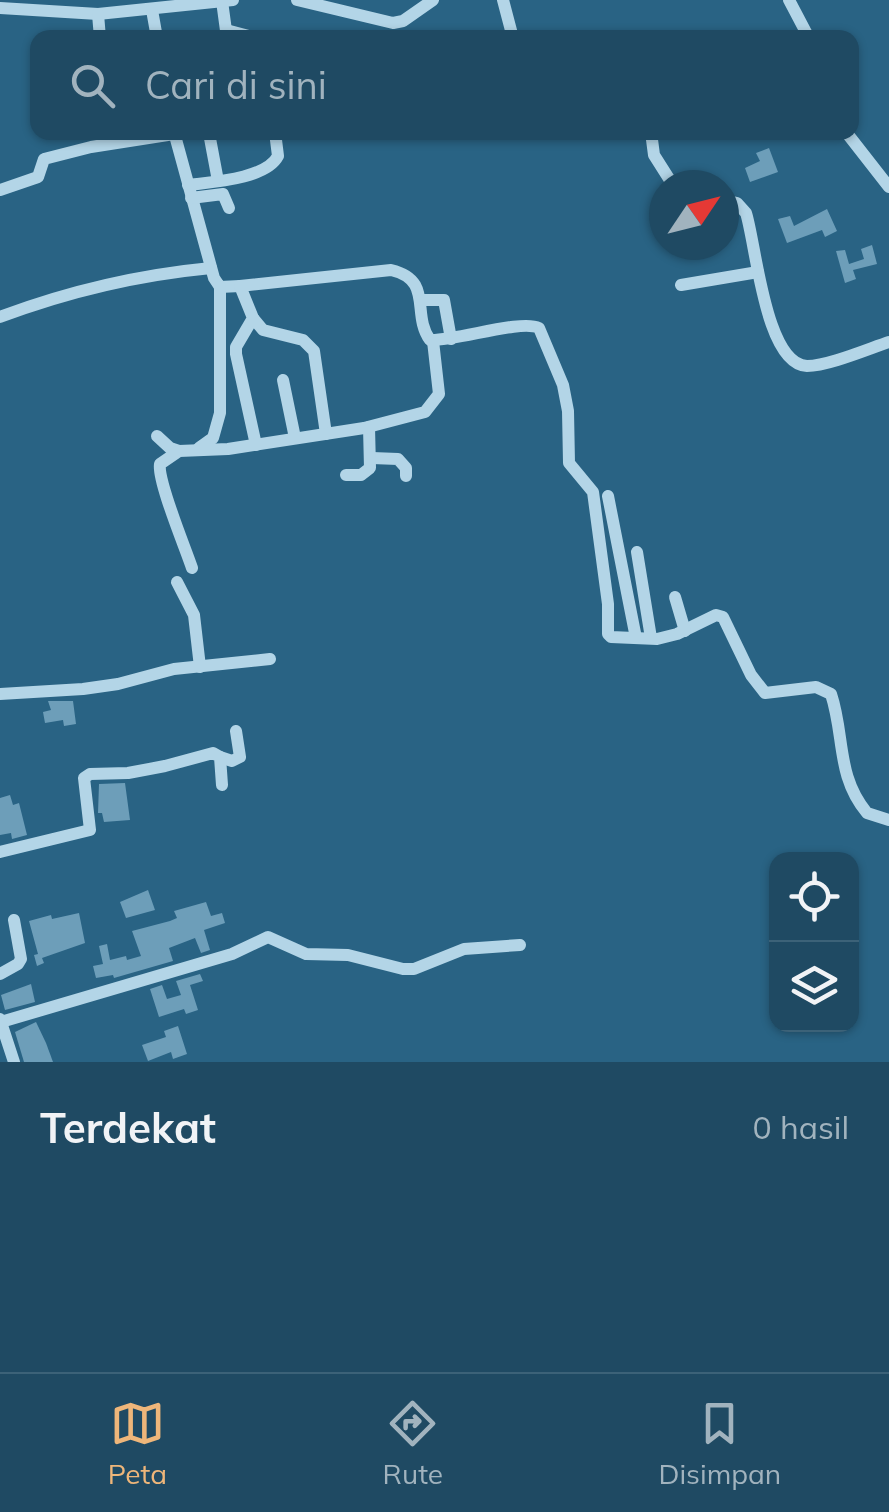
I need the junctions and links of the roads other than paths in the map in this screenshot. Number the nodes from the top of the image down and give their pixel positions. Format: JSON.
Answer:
{"nodes":[{"id":1,"x":222,"y":0,"type":"edge"},
{"id":2,"x":233,"y":0,"type":"edge"},
{"id":3,"x":297,"y":0,"type":"edge"},
{"id":4,"x":433,"y":0,"type":"edge"},
{"id":5,"x":503,"y":0,"type":"edge"},
{"id":6,"x":789,"y":0,"type":"edge"},
{"id":7,"x":0,"y":8,"type":"edge"},
{"id":8,"x":152,"y":10,"type":"junction"},
{"id":9,"x":98,"y":14,"type":"junction"},
{"id":10,"x":99,"y":30,"type":"edge"},
{"id":11,"x":156,"y":30,"type":"edge"},
{"id":12,"x":226,"y":30,"type":"edge"},
{"id":13,"x":511,"y":30,"type":"edge"},
{"id":14,"x":805,"y":30,"type":"edge"},
{"id":15,"x":138,"y":140,"type":"edge"},
{"id":16,"x":176,"y":140,"type":"edge"},
{"id":17,"x":210,"y":140,"type":"edge"},
{"id":18,"x":275,"y":140,"type":"edge"},
{"id":19,"x":652,"y":140,"type":"edge"},
{"id":20,"x":852,"y":140,"type":"edge"},
{"id":21,"x":664,"y":170,"type":"edge"},
{"id":22,"x":218,"y":181,"type":"junction"},
{"id":23,"x":889,"y":187,"type":"edge"},
{"id":24,"x":0,"y":190,"type":"edge"},
{"id":25,"x":190,"y":192,"type":"junction"},
{"id":26,"x":739,"y":205,"type":"edge"},
{"id":27,"x":229,"y":208,"type":"dead end"},
{"id":28,"x":211,"y":268,"type":"junction"},
{"id":29,"x":758,"y":272,"type":"junction"},
{"id":30,"x":681,"y":285,"type":"dead end"},
{"id":31,"x":240,"y":286,"type":"junction"},
{"id":32,"x":220,"y":287,"type":"junction"},
{"id":33,"x":421,"y":300,"type":"junction"},
{"id":34,"x":0,"y":317,"type":"edge"},
{"id":35,"x":253,"y":318,"type":"junction"},
{"id":36,"x":452,"y":339,"type":"junction"},
{"id":37,"x":433,"y":341,"type":"junction"},
{"id":38,"x":889,"y":342,"type":"edge"},
{"id":39,"x":283,"y":380,"type":"dead end"},
{"id":40,"x":369,"y":427,"type":"junction"},
{"id":41,"x":326,"y":434,"type":"junction"},
{"id":42,"x":157,"y":436,"type":"dead end"},
{"id":43,"x":295,"y":438,"type":"junction"},
{"id":44,"x":256,"y":445,"type":"junction"},
{"id":45,"x":197,"y":449,"type":"junction"},
{"id":46,"x":179,"y":451,"type":"junction"},
{"id":47,"x":372,"y":458,"type":"junction"},
{"id":48,"x":346,"y":474,"type":"dead end"},
{"id":49,"x":406,"y":476,"type":"dead end"},
{"id":50,"x":608,"y":496,"type":"dead end"},
{"id":51,"x":637,"y":552,"type":"dead end"},
{"id":52,"x":192,"y":568,"type":"dead end"},
{"id":53,"x":177,"y":582,"type":"dead end"},
{"id":54,"x":675,"y":597,"type":"dead end"},
{"id":55,"x":685,"y":631,"type":"junction"},
{"id":56,"x":644,"y":638,"type":"junction"},
{"id":57,"x":270,"y":658,"type":"dead end"},
{"id":58,"x":200,"y":666,"type":"junction"},
{"id":59,"x":0,"y":694,"type":"edge"},
{"id":60,"x":236,"y":731,"type":"dead end"},
{"id":61,"x":220,"y":757,"type":"junction"},
{"id":62,"x":222,"y":785,"type":"dead end"},
{"id":63,"x":889,"y":820,"type":"edge"},
{"id":64,"x":0,"y":852,"type":"edge"},
{"id":65,"x":14,"y":920,"type":"dead end"},
{"id":66,"x":520,"y":945,"type":"dead end"},
{"id":67,"x":0,"y":974,"type":"edge"},
{"id":68,"x":0,"y":1020,"type":"edge"},
{"id":69,"x":14,"y":1062,"type":"edge"}],
"edges":[{"from":1,"to":2,"type":"street"},
{"from":1,"to":8,"type":"street"},
{"from":1,"to":12,"type":"street"},
{"from":3,"to":4,"type":"street"},
{"from":5,"to":13,"type":"street"},
{"from":6,"to":14,"type":"street"},
{"from":7,"to":9,"type":"street"},
{"from":8,"to":9,"type":"street"},
{"from":8,"to":11,"type":"street"},
{"from":9,"to":10,"type":"street"},
{"from":15,"to":24,"type":"street"},
{"from":16,"to":25,"type":"street"},
{"from":17,"to":22,"type":"street"},
{"from":18,"to":22,"type":"street"},
{"from":19,"to":21,"type":"street"},
{"from":20,"to":23,"type":"street"},
{"from":22,"to":25,"type":"street"},
{"from":25,"to":27,"type":"street"},
{"from":25,"to":28,"type":"street"},
{"from":26,"to":29,"type":"street"},
{"from":28,"to":32,"type":"street"},
{"from":28,"to":34,"type":"street"},
{"from":29,"to":30,"type":"street"},
{"from":29,"to":38,"type":"street"},
{"from":31,"to":32,"type":"street"},
{"from":31,"to":33,"type":"street"},
{"from":31,"to":35,"type":"street"},
{"from":32,"to":45,"type":"street"},
{"from":33,"to":36,"type":"street"},
{"from":33,"to":37,"type":"street"},
{"from":35,"to":41,"type":"street"},
{"from":35,"to":44,"type":"street"},
{"from":36,"to":37,"type":"street"},
{"from":36,"to":56,"type":"street"},
{"from":37,"to":40,"type":"street"},
{"from":39,"to":43,"type":"street"},
{"from":40,"to":41,"type":"street"},
{"from":40,"to":47,"type":"street"},
{"from":41,"to":43,"type":"street"},
{"from":42,"to":46,"type":"street"},
{"from":43,"to":44,"type":"street"},
{"from":44,"to":45,"type":"street"},
{"from":45,"to":46,"type":"street"},
{"from":46,"to":52,"type":"street"},
{"from":47,"to":48,"type":"street"},
{"from":47,"to":49,"type":"street"},
{"from":50,"to":56,"type":"street"},
{"from":51,"to":56,"type":"street"},
{"from":53,"to":58,"type":"street"},
{"from":54,"to":55,"type":"street"},
{"from":55,"to":56,"type":"street"},
{"from":55,"to":63,"type":"street"},
{"from":57,"to":58,"type":"street"},
{"from":58,"to":59,"type":"street"},
{"from":60,"to":61,"type":"street"},
{"from":61,"to":62,"type":"street"},
{"from":61,"to":64,"type":"street"},
{"from":65,"to":67,"type":"street"},
{"from":66,"to":68,"type":"street"},
{"from":68,"to":69,"type":"street"}]}
